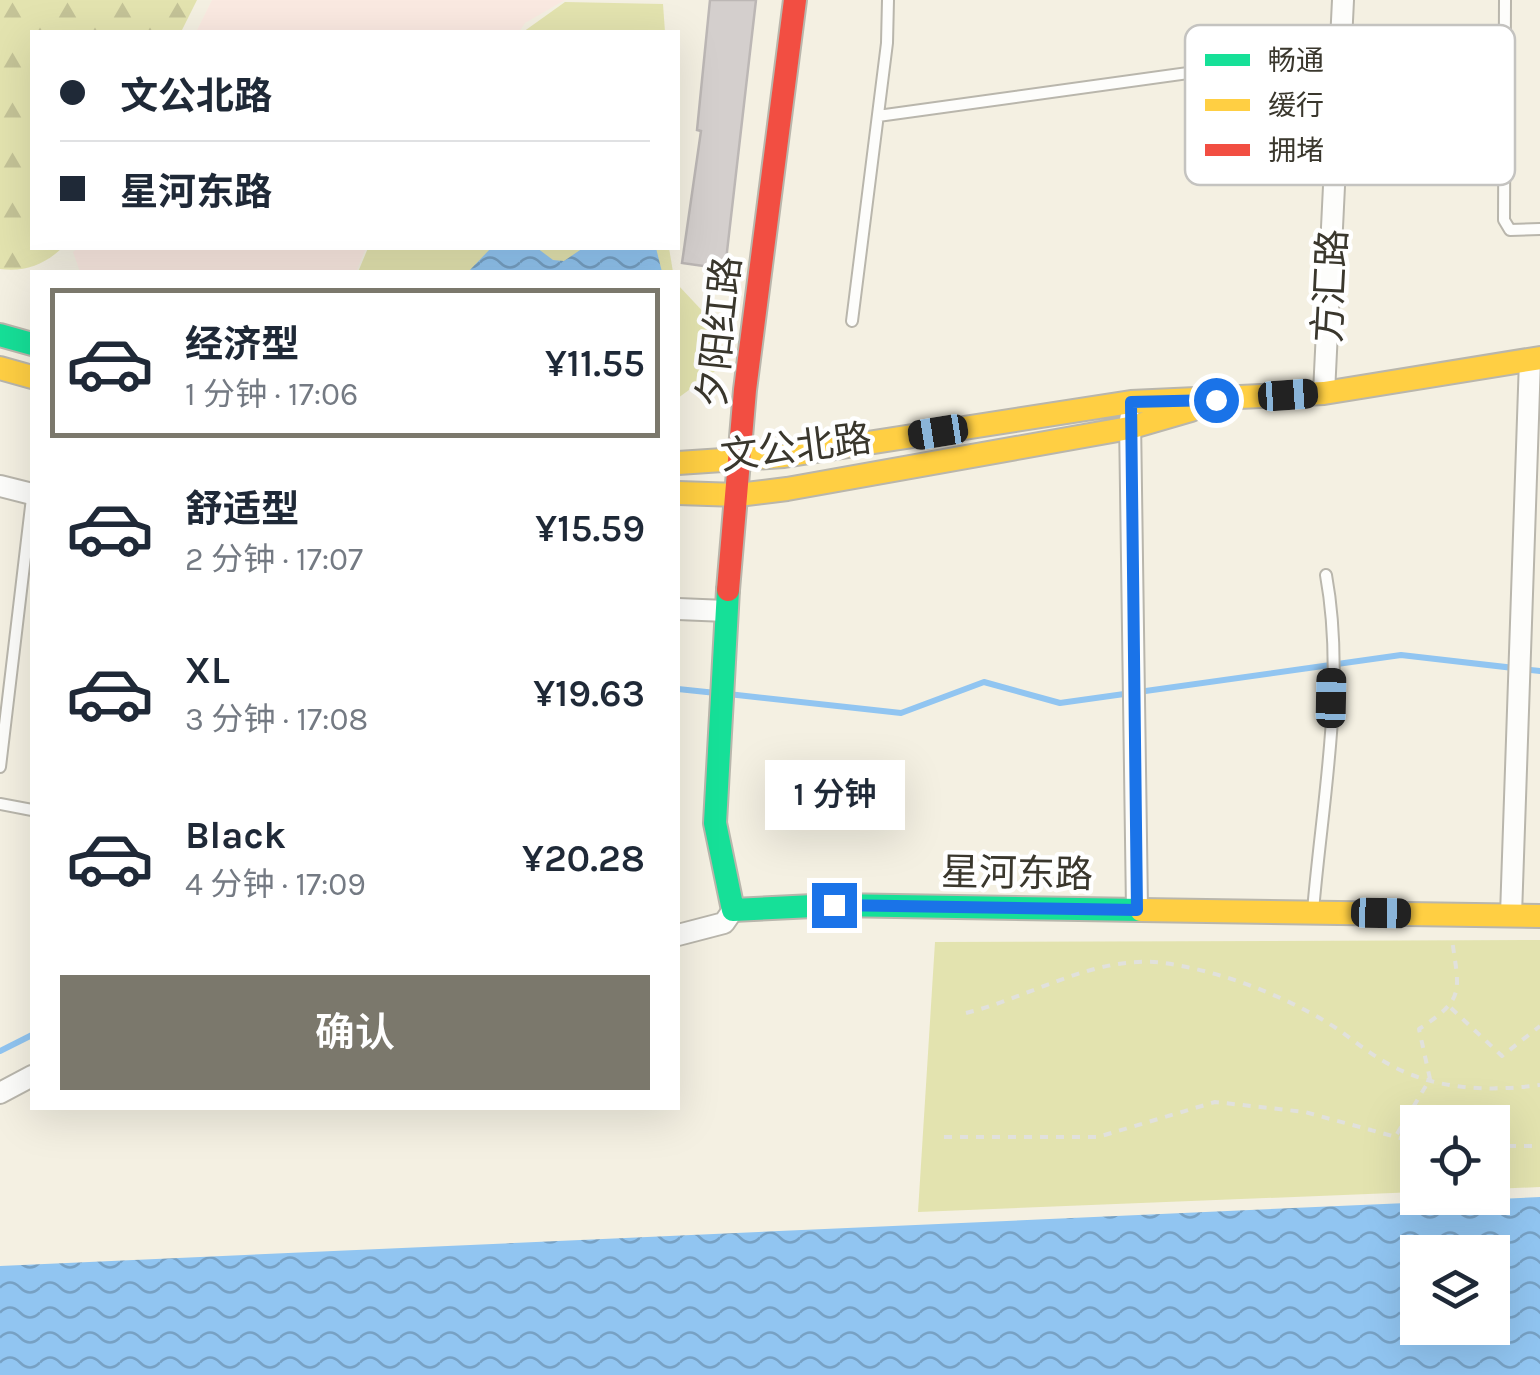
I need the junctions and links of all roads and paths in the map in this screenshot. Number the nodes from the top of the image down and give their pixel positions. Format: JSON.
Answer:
{"nodes":[{"id":1,"x":796,"y":0,"type":"edge"},
{"id":2,"x":888,"y":0,"type":"edge"},
{"id":3,"x":1344,"y":0,"type":"edge"},
{"id":4,"x":1343,"y":25,"type":"edge"},
{"id":5,"x":1185,"y":74,"type":"edge"},
{"id":6,"x":878,"y":116,"type":"junction"},
{"id":7,"x":1334,"y":185,"type":"edge"},
{"id":8,"x":1504,"y":185,"type":"edge"},
{"id":9,"x":1540,"y":228,"type":"edge"},
{"id":10,"x":852,"y":321,"type":"dead end"},
{"id":11,"x":0,"y":335,"type":"edge"},
{"id":12,"x":30,"y":343,"type":"edge"},
{"id":13,"x":1535,"y":359,"type":"edge"},
{"id":14,"x":0,"y":368,"type":"edge"},
{"id":15,"x":30,"y":376,"type":"edge"},
{"id":16,"x":1324,"y":393,"type":"junction"},
{"id":17,"x":1216,"y":400,"type":"junction"},
{"id":18,"x":1131,"y":402,"type":"junction"},
{"id":19,"x":1129,"y":428,"type":"junction"},
{"id":20,"x":742,"y":460,"type":"junction"},
{"id":21,"x":680,"y":463,"type":"edge"},
{"id":22,"x":0,"y":486,"type":"edge"},
{"id":23,"x":680,"y":494,"type":"edge"},
{"id":24,"x":30,"y":495,"type":"edge"},
{"id":25,"x":738,"y":496,"type":"junction"},
{"id":26,"x":30,"y":513,"type":"edge"},
{"id":27,"x":1326,"y":576,"type":"dead end"},
{"id":28,"x":680,"y":609,"type":"edge"},
{"id":29,"x":726,"y":611,"type":"junction"},
{"id":30,"x":0,"y":767,"type":"edge"},
{"id":31,"x":0,"y":804,"type":"edge"},
{"id":32,"x":30,"y":810,"type":"edge"},
{"id":33,"x":733,"y":910,"type":"junction"},
{"id":34,"x":1137,"y":910,"type":"junction"},
{"id":35,"x":1313,"y":912,"type":"junction"},
{"id":36,"x":1449,"y":914,"type":"junction"},
{"id":37,"x":1511,"y":915,"type":"junction"},
{"id":38,"x":1540,"y":916,"type":"edge"},
{"id":39,"x":680,"y":935,"type":"edge"},
{"id":40,"x":1451,"y":1008,"type":"junction"},
{"id":41,"x":966,"y":1013,"type":"dead end"},
{"id":42,"x":1540,"y":1026,"type":"edge"},
{"id":43,"x":30,"y":1077,"type":"edge"},
{"id":44,"x":1430,"y":1079,"type":"junction"},
{"id":45,"x":1540,"y":1085,"type":"edge"},
{"id":46,"x":0,"y":1093,"type":"edge"},
{"id":47,"x":1396,"y":1136,"type":"junction"},
{"id":48,"x":1400,"y":1137,"type":"edge"},
{"id":49,"x":944,"y":1138,"type":"dead end"},
{"id":50,"x":1510,"y":1146,"type":"edge"},
{"id":51,"x":1540,"y":1146,"type":"edge"}],
"edges":[{"from":1,"to":20,"type":"street","name":"夕阳红路"},
{"from":2,"to":6,"type":"lane"},
{"from":3,"to":4,"type":"street","name":"方汇路"},
{"from":5,"to":6,"type":"lane"},
{"from":6,"to":10,"type":"lane"},
{"from":7,"to":16,"type":"street","name":"方汇路"},
{"from":8,"to":9,"type":"lane"},
{"from":11,"to":12,"type":"street"},
{"from":13,"to":16,"type":"street","name":"文公北路"},
{"from":13,"to":37,"type":"street"},
{"from":14,"to":15,"type":"street"},
{"from":16,"to":17,"type":"street","name":"文公北路"},
{"from":17,"to":18,"type":"street","name":"文公北路"},
{"from":17,"to":19,"type":"street","name":"文公北路"},
{"from":18,"to":19,"type":"street"},
{"from":18,"to":20,"type":"street","name":"文公北路"},
{"from":19,"to":25,"type":"street","name":"文公北路"},
{"from":19,"to":34,"type":"street"},
{"from":20,"to":21,"type":"street","name":"文公北路"},
{"from":20,"to":25,"type":"street","name":"夕阳红路"},
{"from":22,"to":24,"type":"street"},
{"from":23,"to":25,"type":"street","name":"文公北路"},
{"from":25,"to":29,"type":"street","name":"夕阳红路"},
{"from":26,"to":30,"type":"lane"},
{"from":27,"to":35,"type":"lane"},
{"from":28,"to":29,"type":"street"},
{"from":29,"to":33,"type":"street","name":"夕阳红路"},
{"from":31,"to":32,"type":"lane"},
{"from":33,"to":34,"type":"street","name":"星河东路"},
{"from":33,"to":39,"type":"street"},
{"from":34,"to":35,"type":"street","name":"星河东路"},
{"from":35,"to":36,"type":"street","name":"星河东路"},
{"from":36,"to":37,"type":"street","name":"星河东路"},
{"from":36,"to":40,"type":"path"},
{"from":37,"to":38,"type":"street","name":"星河东路"},
{"from":40,"to":42,"type":"path"},
{"from":40,"to":44,"type":"path"},
{"from":41,"to":44,"type":"path"},
{"from":43,"to":46,"type":"street"},
{"from":44,"to":45,"type":"path"},
{"from":44,"to":47,"type":"path"},
{"from":47,"to":48,"type":"path"},
{"from":47,"to":49,"type":"path"},
{"from":50,"to":51,"type":"path"}]}
